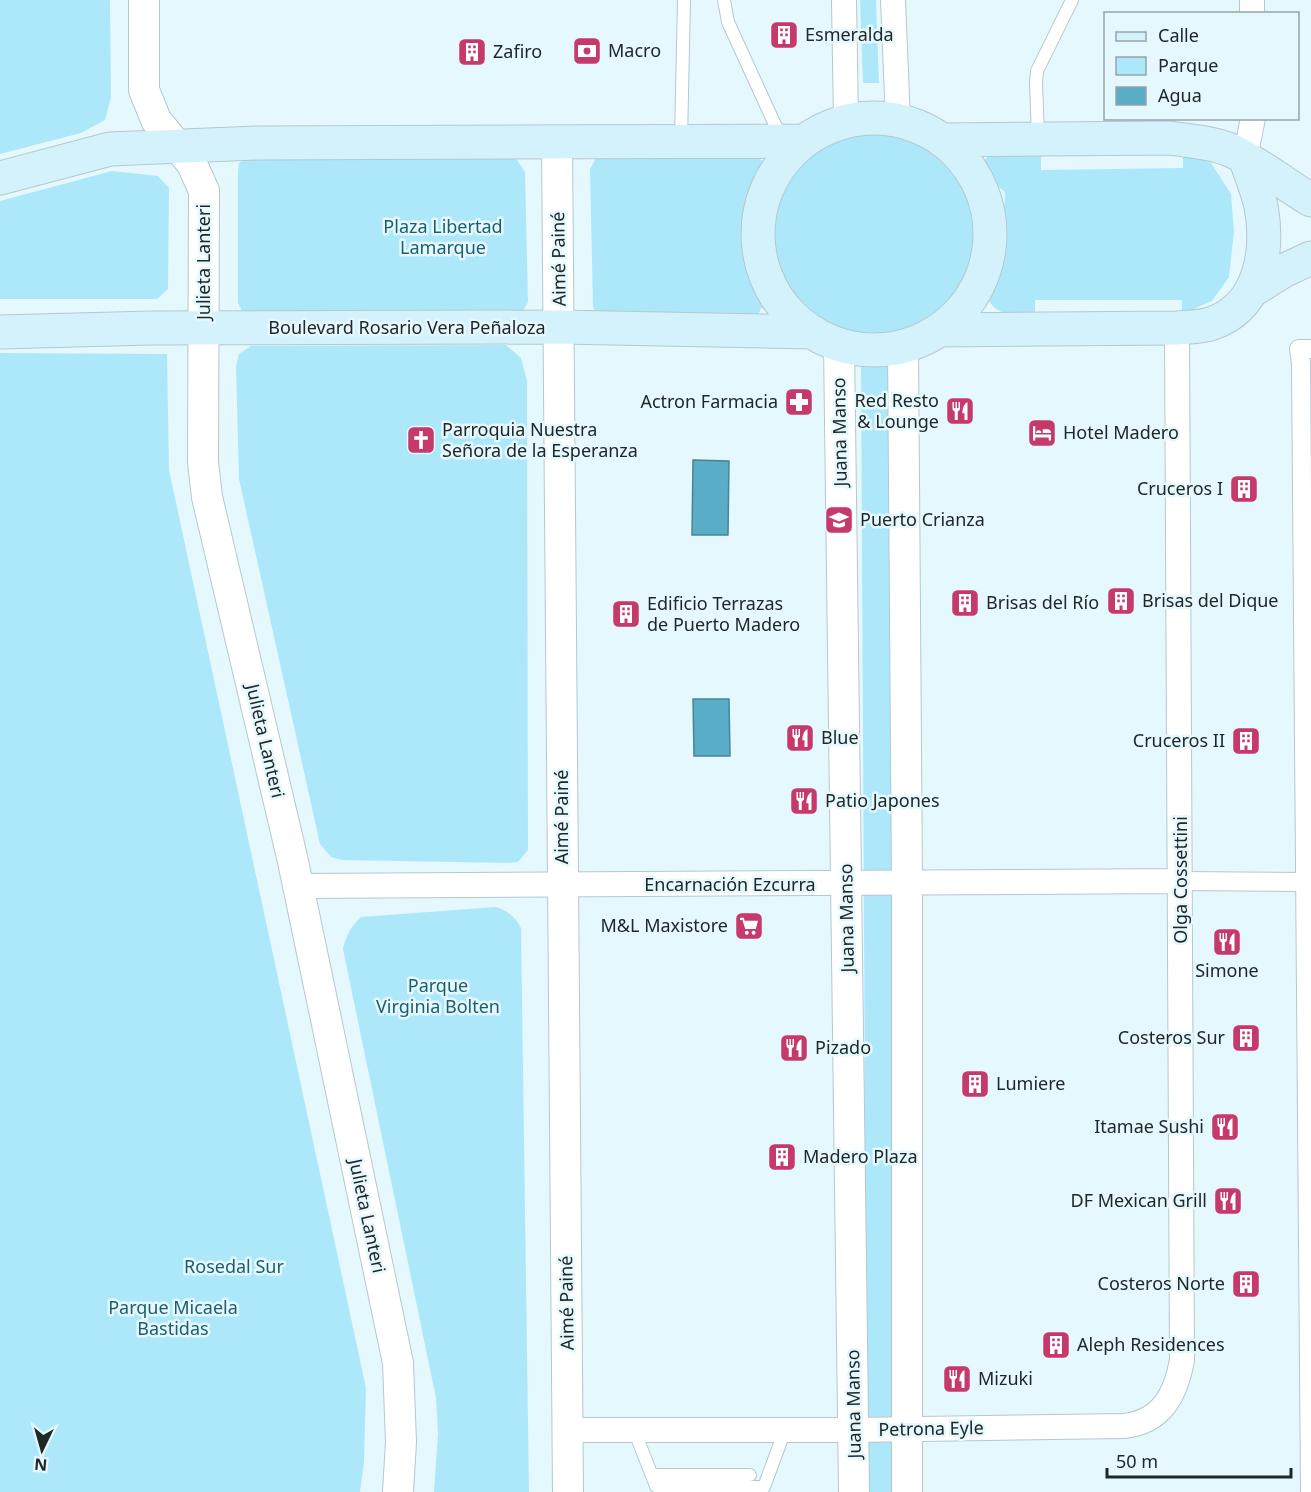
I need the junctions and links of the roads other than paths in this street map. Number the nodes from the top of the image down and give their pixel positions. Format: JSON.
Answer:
{"nodes":[{"id":1,"x":144,"y":0,"type":"edge"},
{"id":2,"x":684,"y":0,"type":"edge"},
{"id":3,"x":724,"y":0,"type":"edge"},
{"id":4,"x":844,"y":0,"type":"edge"},
{"id":5,"x":893,"y":0,"type":"edge"},
{"id":6,"x":1072,"y":0,"type":"edge"},
{"id":7,"x":1253,"y":120,"type":"edge"},
{"id":8,"x":898,"y":121,"type":"junction"},
{"id":9,"x":846,"y":122,"type":"junction"},
{"id":10,"x":942,"y":140,"type":"junction"},
{"id":11,"x":1038,"y":140,"type":"junction"},
{"id":12,"x":681,"y":141,"type":"junction"},
{"id":13,"x":794,"y":141,"type":"junction"},
{"id":14,"x":557,"y":142,"type":"junction"},
{"id":15,"x":180,"y":147,"type":"junction"},
{"id":16,"x":1245,"y":158,"type":"junction"},
{"id":17,"x":0,"y":178,"type":"edge"},
{"id":18,"x":1311,"y":200,"type":"edge"},
{"id":19,"x":1311,"y":258,"type":"edge"},
{"id":20,"x":1253,"y":290,"type":"junction"},
{"id":21,"x":560,"y":327,"type":"junction"},
{"id":22,"x":1177,"y":328,"type":"junction"},
{"id":23,"x":205,"y":329,"type":"junction"},
{"id":24,"x":939,"y":330,"type":"junction"},
{"id":25,"x":0,"y":332,"type":"edge"},
{"id":26,"x":826,"y":338,"type":"junction"},
{"id":27,"x":903,"y":346,"type":"junction"},
{"id":28,"x":1311,"y":349,"type":"edge"},
{"id":29,"x":1181,"y":881,"type":"junction"},
{"id":30,"x":1305,"y":882,"type":"junction"},
{"id":31,"x":847,"y":884,"type":"junction"},
{"id":32,"x":907,"y":884,"type":"junction"},
{"id":33,"x":563,"y":885,"type":"junction"},
{"id":34,"x":298,"y":886,"type":"junction"},
{"id":35,"x":1149,"y":1420,"type":"joint"},
{"id":36,"x":907,"y":1429,"type":"junction"},
{"id":37,"x":568,"y":1430,"type":"junction"},
{"id":38,"x":634,"y":1430,"type":"junction"},
{"id":39,"x":784,"y":1430,"type":"junction"},
{"id":40,"x":854,"y":1430,"type":"junction"},
{"id":41,"x":652,"y":1475,"type":"junction"},
{"id":42,"x":750,"y":1475,"type":"dead end"},
{"id":43,"x":398,"y":1492,"type":"edge"},
{"id":44,"x":568,"y":1492,"type":"edge"},
{"id":45,"x":854,"y":1492,"type":"edge"},
{"id":46,"x":907,"y":1492,"type":"edge"},
{"id":47,"x":1310,"y":1492,"type":"edge"}],
"edges":[{"from":1,"to":15,"type":"street","name":"Julieta Lanteri"},
{"from":2,"to":12,"type":"lane"},
{"from":3,"to":13,"type":"lane"},
{"from":4,"to":9,"type":"street"},
{"from":5,"to":8,"type":"street"},
{"from":6,"to":11,"type":"lane"},
{"from":7,"to":16,"type":"street"},
{"from":8,"to":9,"type":"main road"},
{"from":8,"to":10,"type":"main road"},
{"from":9,"to":13,"type":"main road"},
{"from":10,"to":11,"type":"main road"},
{"from":10,"to":24,"type":"main road"},
{"from":11,"to":16,"type":"main road"},
{"from":12,"to":13,"type":"main road"},
{"from":12,"to":14,"type":"main road"},
{"from":13,"to":26,"type":"main road"},
{"from":14,"to":15,"type":"main road"},
{"from":14,"to":21,"type":"street","name":"Aimé Painé"},
{"from":15,"to":17,"type":"main road"},
{"from":15,"to":23,"type":"street","name":"Julieta Lanteri"},
{"from":16,"to":18,"type":"main road"},
{"from":16,"to":20,"type":"main road"},
{"from":19,"to":20,"type":"main road"},
{"from":20,"to":22,"type":"main road"},
{"from":21,"to":23,"type":"main road","name":"Boulevard Rosario Vera Peñaloza"},
{"from":21,"to":26,"type":"main road","name":"Boulevard Rosario Vera Peñaloza"},
{"from":21,"to":33,"type":"street","name":"Aimé Painé"},
{"from":22,"to":24,"type":"main road"},
{"from":22,"to":29,"type":"street","name":"Olga Cossettini"},
{"from":23,"to":25,"type":"main road","name":"Boulevard Rosario Vera Peñaloza"},
{"from":23,"to":34,"type":"street","name":"Julieta Lanteri"},
{"from":24,"to":27,"type":"main road"},
{"from":26,"to":27,"type":"main road"},
{"from":26,"to":31,"type":"street","name":"Juana Manso"},
{"from":27,"to":32,"type":"street"},
{"from":28,"to":30,"type":"street"},
{"from":29,"to":30,"type":"street","name":"Encarnación Ezcurra"},
{"from":29,"to":32,"type":"street","name":"Encarnación Ezcurra"},
{"from":29,"to":35,"type":"street","name":"Olga Cossettini"},
{"from":30,"to":47,"type":"street"},
{"from":31,"to":32,"type":"street","name":"Encarnación Ezcurra"},
{"from":31,"to":33,"type":"street","name":"Encarnación Ezcurra"},
{"from":31,"to":40,"type":"street","name":"Juana Manso"},
{"from":32,"to":36,"type":"street"},
{"from":33,"to":34,"type":"street","name":"Encarnación Ezcurra"},
{"from":33,"to":37,"type":"street","name":"Aimé Painé"},
{"from":34,"to":43,"type":"street","name":"Julieta Lanteri"},
{"from":35,"to":36,"type":"street","name":"Petrona Eyle"},
{"from":36,"to":40,"type":"street","name":"Petrona Eyle"},
{"from":36,"to":46,"type":"street"},
{"from":37,"to":38,"type":"street","name":"Petrona Eyle"},
{"from":37,"to":44,"type":"street","name":"Aimé Painé"},
{"from":38,"to":39,"type":"street","name":"Petrona Eyle"},
{"from":38,"to":41,"type":"lane"},
{"from":39,"to":40,"type":"street","name":"Petrona Eyle"},
{"from":39,"to":41,"type":"lane"},
{"from":40,"to":45,"type":"street","name":"Juana Manso"},
{"from":41,"to":42,"type":"lane"}]}
